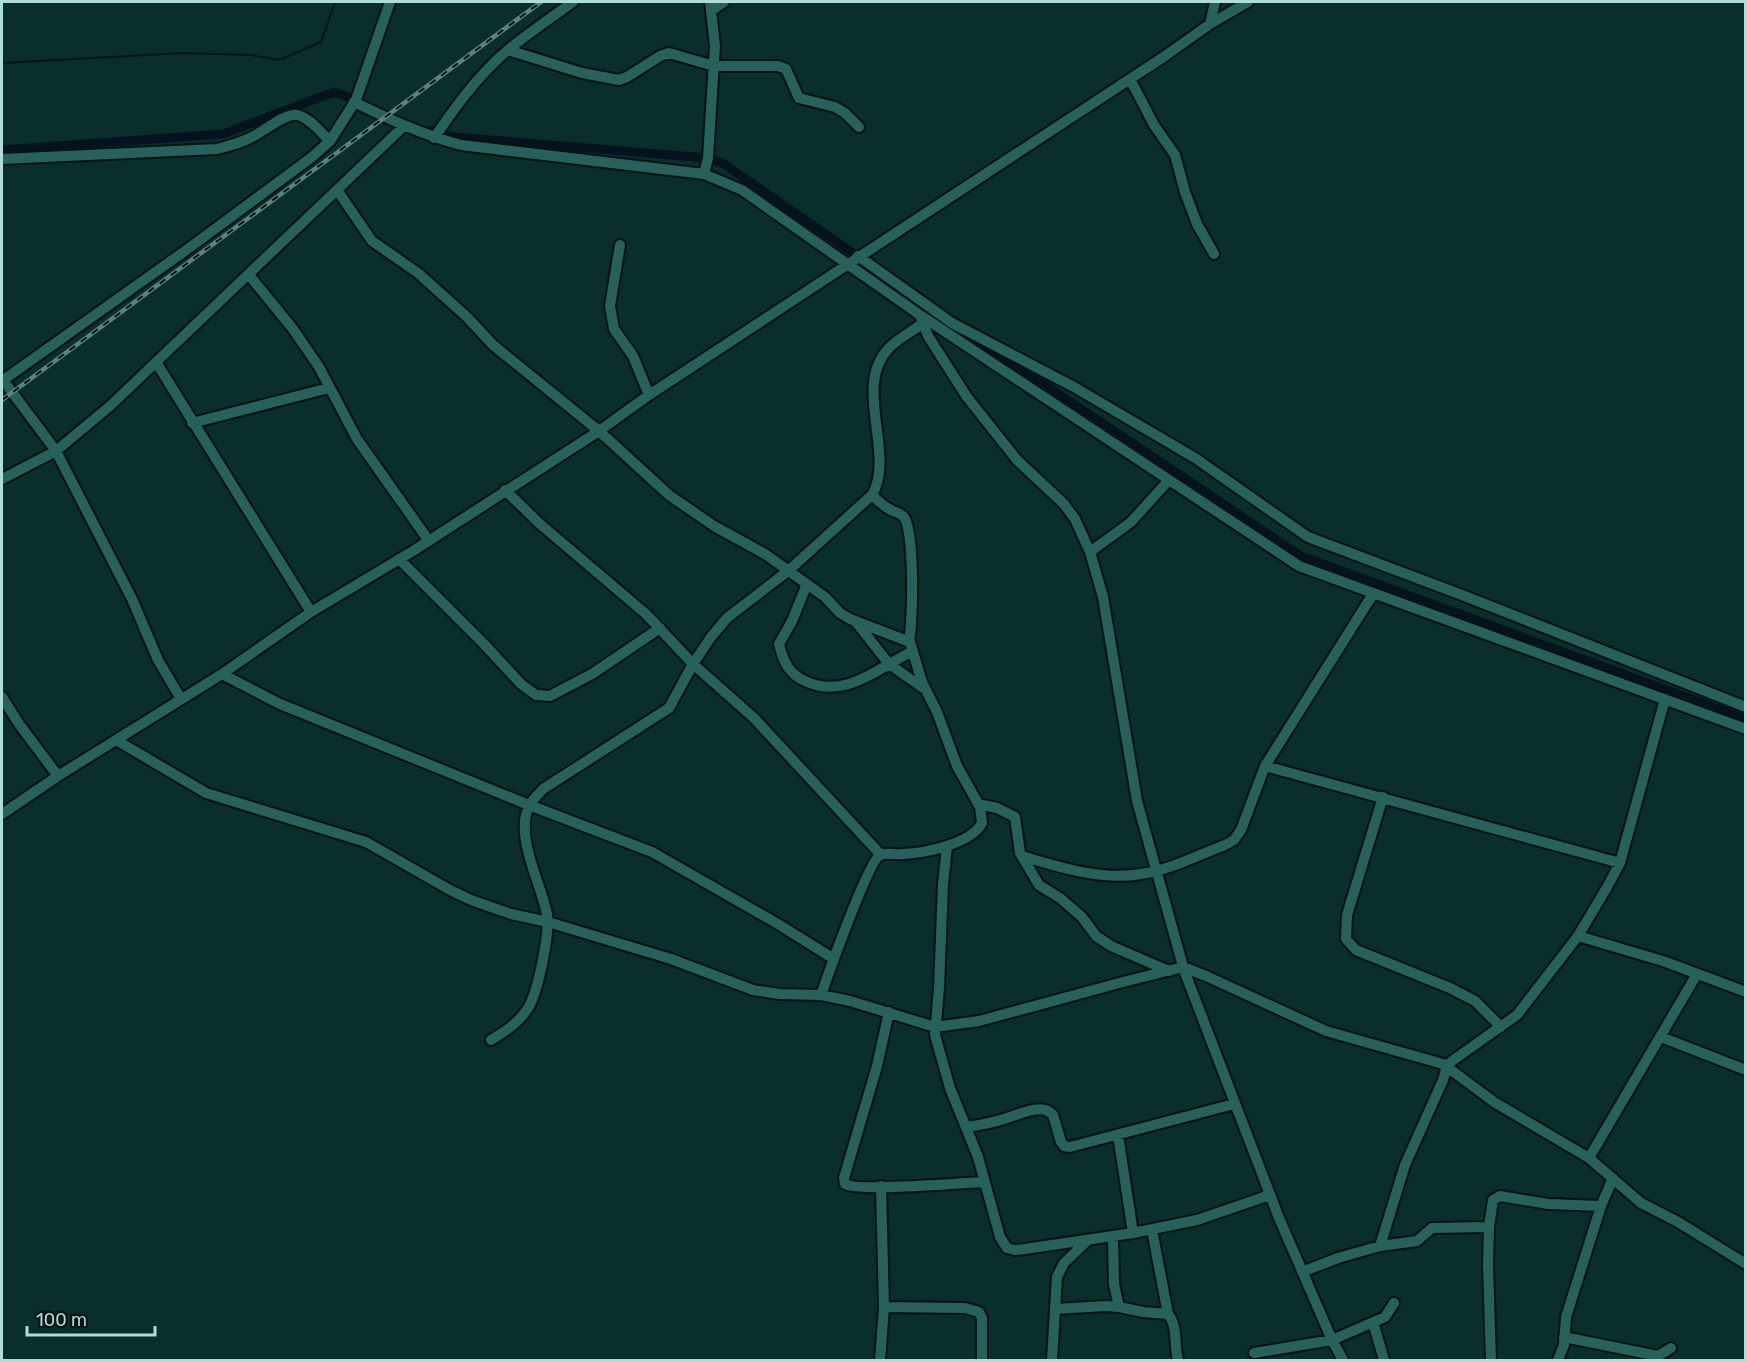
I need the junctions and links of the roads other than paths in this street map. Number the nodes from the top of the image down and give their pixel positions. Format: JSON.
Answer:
{"nodes":[{"id":1,"x":390,"y":2,"type":"edge"},
{"id":2,"x":573,"y":2,"type":"edge"},
{"id":3,"x":724,"y":2,"type":"edge"},
{"id":4,"x":1215,"y":2,"type":"edge"},
{"id":5,"x":1248,"y":2,"type":"edge"},
{"id":6,"x":711,"y":6,"type":"edge"},
{"id":7,"x":1210,"y":24,"type":"junction"},
{"id":8,"x":508,"y":50,"type":"junction"},
{"id":9,"x":714,"y":66,"type":"junction"},
{"id":10,"x":1130,"y":79,"type":"junction"},
{"id":11,"x":354,"y":102,"type":"junction"},
{"id":12,"x":404,"y":126,"type":"junction"},
{"id":13,"x":859,"y":127,"type":"dead end"},
{"id":14,"x":437,"y":134,"type":"junction"},
{"id":15,"x":330,"y":141,"type":"junction"},
{"id":16,"x":2,"y":159,"type":"edge"},
{"id":17,"x":704,"y":174,"type":"junction"},
{"id":18,"x":337,"y":190,"type":"junction"},
{"id":19,"x":620,"y":245,"type":"dead end"},
{"id":20,"x":1214,"y":254,"type":"dead end"},
{"id":21,"x":858,"y":256,"type":"junction"},
{"id":22,"x":846,"y":265,"type":"junction"},
{"id":23,"x":249,"y":275,"type":"junction"},
{"id":24,"x":922,"y":319,"type":"junction"},
{"id":25,"x":156,"y":362,"type":"junction"},
{"id":26,"x":2,"y":381,"type":"edge"},
{"id":27,"x":329,"y":388,"type":"junction"},
{"id":28,"x":649,"y":395,"type":"junction"},
{"id":29,"x":192,"y":423,"type":"junction"},
{"id":30,"x":599,"y":431,"type":"junction"},
{"id":31,"x":56,"y":450,"type":"junction"},
{"id":32,"x":2,"y":479,"type":"edge"},
{"id":33,"x":1169,"y":480,"type":"junction"},
{"id":34,"x":506,"y":490,"type":"junction"},
{"id":35,"x":872,"y":495,"type":"junction"},
{"id":36,"x":429,"y":541,"type":"junction"},
{"id":37,"x":1090,"y":552,"type":"junction"},
{"id":38,"x":399,"y":559,"type":"junction"},
{"id":39,"x":788,"y":571,"type":"junction"},
{"id":40,"x":807,"y":584,"type":"junction"},
{"id":41,"x":1373,"y":594,"type":"junction"},
{"id":42,"x":310,"y":612,"type":"junction"},
{"id":43,"x":855,"y":622,"type":"junction"},
{"id":44,"x":660,"y":628,"type":"junction"},
{"id":45,"x":911,"y":646,"type":"junction"},
{"id":46,"x":693,"y":664,"type":"junction"},
{"id":47,"x":889,"y":664,"type":"junction"},
{"id":48,"x":222,"y":674,"type":"junction"},
{"id":49,"x":926,"y":690,"type":"junction"},
{"id":50,"x":2,"y":698,"type":"edge"},
{"id":51,"x":181,"y":699,"type":"junction"},
{"id":52,"x":1665,"y":699,"type":"junction"},
{"id":53,"x":1746,"y":707,"type":"edge"},
{"id":54,"x":1746,"y":729,"type":"edge"},
{"id":55,"x":116,"y":740,"type":"junction"},
{"id":56,"x":1265,"y":766,"type":"junction"},
{"id":57,"x":58,"y":776,"type":"junction"},
{"id":58,"x":1383,"y":797,"type":"junction"},
{"id":59,"x":978,"y":804,"type":"junction"},
{"id":60,"x":530,"y":805,"type":"junction"},
{"id":61,"x":2,"y":814,"type":"edge"},
{"id":62,"x":947,"y":847,"type":"junction"},
{"id":63,"x":881,"y":855,"type":"junction"},
{"id":64,"x":1022,"y":856,"type":"junction"},
{"id":65,"x":1620,"y":862,"type":"junction"},
{"id":66,"x":1155,"y":871,"type":"junction"},
{"id":67,"x":548,"y":922,"type":"junction"},
{"id":68,"x":1578,"y":936,"type":"junction"},
{"id":69,"x":834,"y":959,"type":"junction"},
{"id":70,"x":1183,"y":968,"type":"junction"},
{"id":71,"x":1169,"y":971,"type":"junction"},
{"id":72,"x":1697,"y":974,"type":"junction"},
{"id":73,"x":1746,"y":992,"type":"edge"},
{"id":74,"x":820,"y":995,"type":"junction"},
{"id":75,"x":889,"y":1012,"type":"junction"},
{"id":76,"x":935,"y":1028,"type":"junction"},
{"id":77,"x":1501,"y":1028,"type":"junction"},
{"id":78,"x":1661,"y":1037,"type":"junction"},
{"id":79,"x":491,"y":1040,"type":"dead end"},
{"id":80,"x":1447,"y":1066,"type":"junction"},
{"id":81,"x":1746,"y":1070,"type":"edge"},
{"id":82,"x":1234,"y":1104,"type":"junction"},
{"id":83,"x":967,"y":1127,"type":"junction"},
{"id":84,"x":1118,"y":1135,"type":"junction"},
{"id":85,"x":1589,"y":1158,"type":"junction"},
{"id":86,"x":1613,"y":1178,"type":"junction"},
{"id":87,"x":984,"y":1182,"type":"junction"},
{"id":88,"x":881,"y":1186,"type":"junction"},
{"id":89,"x":1270,"y":1195,"type":"junction"},
{"id":90,"x":1601,"y":1206,"type":"junction"},
{"id":91,"x":1489,"y":1227,"type":"junction"},
{"id":92,"x":1152,"y":1230,"type":"junction"},
{"id":93,"x":1133,"y":1233,"type":"junction"},
{"id":94,"x":1113,"y":1237,"type":"junction"},
{"id":95,"x":1087,"y":1241,"type":"junction"},
{"id":96,"x":1380,"y":1246,"type":"junction"},
{"id":97,"x":1746,"y":1264,"type":"edge"},
{"id":98,"x":1302,"y":1272,"type":"junction"},
{"id":99,"x":1394,"y":1304,"type":"dead end"},
{"id":100,"x":884,"y":1307,"type":"junction"},
{"id":101,"x":1119,"y":1307,"type":"junction"},
{"id":102,"x":1055,"y":1309,"type":"junction"},
{"id":103,"x":1168,"y":1314,"type":"junction"},
{"id":104,"x":1373,"y":1322,"type":"junction"},
{"id":105,"x":1564,"y":1337,"type":"junction"},
{"id":106,"x":1332,"y":1340,"type":"junction"},
{"id":107,"x":1671,"y":1348,"type":"dead end"},
{"id":108,"x":1254,"y":1353,"type":"dead end"},
{"id":109,"x":880,"y":1360,"type":"edge"},
{"id":110,"x":982,"y":1360,"type":"edge"},
{"id":111,"x":1052,"y":1360,"type":"edge"},
{"id":112,"x":1179,"y":1360,"type":"edge"},
{"id":113,"x":1342,"y":1360,"type":"edge"},
{"id":114,"x":1384,"y":1360,"type":"edge"},
{"id":115,"x":1491,"y":1360,"type":"edge"},
{"id":116,"x":1558,"y":1360,"type":"edge"}],
"edges":[{"from":1,"to":11,"type":"street"},
{"from":2,"to":8,"type":"street"},
{"from":3,"to":6,"type":"street"},
{"from":4,"to":7,"type":"street"},
{"from":5,"to":7,"type":"street"},
{"from":6,"to":9,"type":"street"},
{"from":7,"to":10,"type":"street"},
{"from":8,"to":9,"type":"street"},
{"from":8,"to":14,"type":"street"},
{"from":9,"to":13,"type":"street"},
{"from":9,"to":17,"type":"street"},
{"from":10,"to":20,"type":"street"},
{"from":10,"to":21,"type":"street"},
{"from":11,"to":12,"type":"street"},
{"from":11,"to":15,"type":"street"},
{"from":12,"to":14,"type":"street"},
{"from":12,"to":18,"type":"street"},
{"from":14,"to":17,"type":"street"},
{"from":15,"to":16,"type":"street"},
{"from":15,"to":26,"type":"street"},
{"from":17,"to":22,"type":"street"},
{"from":18,"to":23,"type":"street"},
{"from":18,"to":30,"type":"street"},
{"from":19,"to":28,"type":"street"},
{"from":21,"to":22,"type":"street"},
{"from":21,"to":53,"type":"street"},
{"from":22,"to":24,"type":"street"},
{"from":22,"to":28,"type":"street"},
{"from":23,"to":25,"type":"street"},
{"from":23,"to":27,"type":"street"},
{"from":24,"to":33,"type":"street"},
{"from":24,"to":35,"type":"street"},
{"from":24,"to":37,"type":"street"},
{"from":25,"to":29,"type":"street"},
{"from":25,"to":31,"type":"street"},
{"from":26,"to":31,"type":"street"},
{"from":27,"to":29,"type":"street"},
{"from":27,"to":36,"type":"street"},
{"from":28,"to":30,"type":"street"},
{"from":29,"to":42,"type":"street"},
{"from":30,"to":34,"type":"street"},
{"from":30,"to":39,"type":"street"},
{"from":31,"to":32,"type":"street"},
{"from":31,"to":51,"type":"street"},
{"from":33,"to":37,"type":"street"},
{"from":33,"to":41,"type":"street"},
{"from":34,"to":36,"type":"street"},
{"from":34,"to":44,"type":"street"},
{"from":35,"to":39,"type":"street"},
{"from":35,"to":45,"type":"street"},
{"from":36,"to":38,"type":"street"},
{"from":37,"to":66,"type":"street"},
{"from":38,"to":42,"type":"street"},
{"from":38,"to":44,"type":"street"},
{"from":39,"to":40,"type":"street"},
{"from":39,"to":46,"type":"street"},
{"from":40,"to":43,"type":"street"},
{"from":40,"to":47,"type":"street"},
{"from":41,"to":52,"type":"street"},
{"from":41,"to":56,"type":"street"},
{"from":42,"to":48,"type":"street"},
{"from":43,"to":45,"type":"street"},
{"from":43,"to":47,"type":"street"},
{"from":44,"to":46,"type":"street"},
{"from":45,"to":47,"type":"street"},
{"from":45,"to":49,"type":"street"},
{"from":46,"to":60,"type":"street"},
{"from":46,"to":63,"type":"street"},
{"from":47,"to":49,"type":"street"},
{"from":48,"to":51,"type":"street"},
{"from":48,"to":60,"type":"street"},
{"from":49,"to":59,"type":"street"},
{"from":50,"to":57,"type":"street"},
{"from":51,"to":55,"type":"street"},
{"from":52,"to":54,"type":"street"},
{"from":52,"to":65,"type":"street"},
{"from":55,"to":57,"type":"street"},
{"from":55,"to":67,"type":"street"},
{"from":56,"to":58,"type":"street"},
{"from":56,"to":66,"type":"street"},
{"from":57,"to":61,"type":"street"},
{"from":58,"to":65,"type":"street"},
{"from":58,"to":77,"type":"street"},
{"from":59,"to":62,"type":"street"},
{"from":59,"to":64,"type":"street"},
{"from":60,"to":67,"type":"street"},
{"from":60,"to":69,"type":"street"},
{"from":62,"to":63,"type":"street"},
{"from":62,"to":76,"type":"street"},
{"from":63,"to":69,"type":"street"},
{"from":64,"to":66,"type":"street"},
{"from":64,"to":71,"type":"street"},
{"from":65,"to":68,"type":"street"},
{"from":66,"to":70,"type":"street"},
{"from":67,"to":74,"type":"street"},
{"from":67,"to":79,"type":"street"},
{"from":68,"to":72,"type":"street"},
{"from":68,"to":77,"type":"street"},
{"from":69,"to":74,"type":"street"},
{"from":70,"to":71,"type":"street"},
{"from":70,"to":80,"type":"street"},
{"from":70,"to":82,"type":"street"},
{"from":71,"to":76,"type":"street"},
{"from":72,"to":73,"type":"street"},
{"from":72,"to":78,"type":"street"},
{"from":74,"to":75,"type":"street"},
{"from":75,"to":76,"type":"street"},
{"from":75,"to":88,"type":"street"},
{"from":76,"to":83,"type":"street"},
{"from":77,"to":80,"type":"street"},
{"from":78,"to":81,"type":"street"},
{"from":78,"to":85,"type":"street"},
{"from":80,"to":85,"type":"street"},
{"from":80,"to":96,"type":"street"},
{"from":82,"to":84,"type":"street"},
{"from":82,"to":89,"type":"street"},
{"from":83,"to":84,"type":"street"},
{"from":83,"to":87,"type":"street"},
{"from":84,"to":93,"type":"street"},
{"from":85,"to":86,"type":"street"},
{"from":86,"to":90,"type":"street"},
{"from":86,"to":97,"type":"street"},
{"from":87,"to":88,"type":"street"},
{"from":87,"to":95,"type":"street"},
{"from":88,"to":100,"type":"street"},
{"from":89,"to":92,"type":"street"},
{"from":89,"to":98,"type":"street"},
{"from":90,"to":91,"type":"street"},
{"from":90,"to":105,"type":"street"},
{"from":91,"to":96,"type":"street"},
{"from":91,"to":115,"type":"street"},
{"from":92,"to":93,"type":"street"},
{"from":92,"to":103,"type":"street"},
{"from":93,"to":94,"type":"street"},
{"from":94,"to":95,"type":"street"},
{"from":94,"to":101,"type":"street"},
{"from":95,"to":102,"type":"street"},
{"from":96,"to":98,"type":"street"},
{"from":98,"to":106,"type":"street"},
{"from":99,"to":104,"type":"street"},
{"from":100,"to":109,"type":"street"},
{"from":100,"to":110,"type":"street"},
{"from":101,"to":102,"type":"street"},
{"from":101,"to":103,"type":"street"},
{"from":102,"to":111,"type":"street"},
{"from":103,"to":112,"type":"street"},
{"from":104,"to":106,"type":"street"},
{"from":104,"to":114,"type":"street"},
{"from":105,"to":107,"type":"street"},
{"from":105,"to":116,"type":"street"},
{"from":106,"to":108,"type":"street"},
{"from":106,"to":113,"type":"street"}]}
